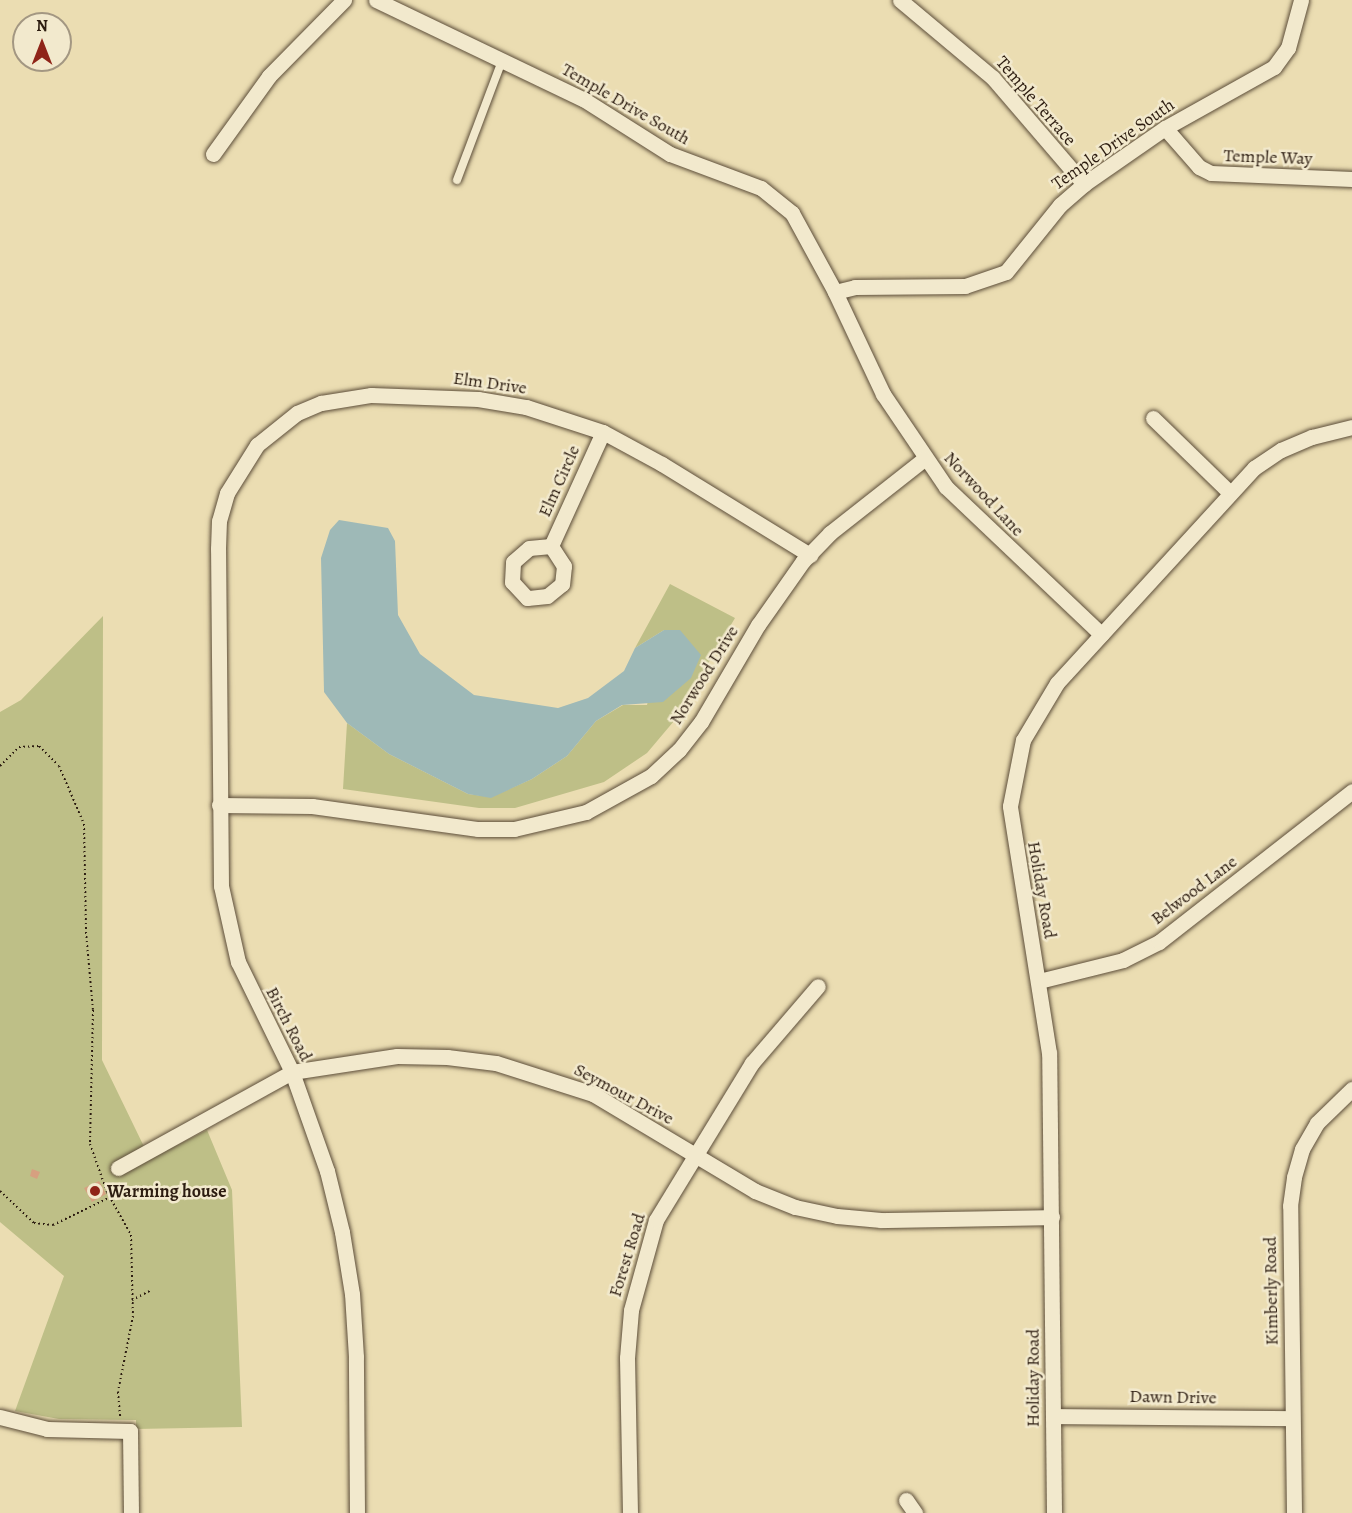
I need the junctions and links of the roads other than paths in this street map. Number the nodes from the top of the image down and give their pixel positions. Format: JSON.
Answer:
{"nodes":[{"id":1,"x":344,"y":0,"type":"edge"},
{"id":2,"x":376,"y":0,"type":"edge"},
{"id":3,"x":900,"y":0,"type":"edge"},
{"id":4,"x":1301,"y":0,"type":"edge"},
{"id":5,"x":502,"y":61,"type":"junction"},
{"id":6,"x":1165,"y":128,"type":"junction"},
{"id":7,"x":213,"y":154,"type":"dead end"},
{"id":8,"x":1352,"y":179,"type":"edge"},
{"id":9,"x":457,"y":180,"type":"dead end"},
{"id":10,"x":1084,"y":184,"type":"junction"},
{"id":11,"x":835,"y":292,"type":"junction"},
{"id":12,"x":1153,"y":418,"type":"dead end"},
{"id":13,"x":1352,"y":428,"type":"edge"},
{"id":14,"x":603,"y":432,"type":"junction"},
{"id":15,"x":924,"y":459,"type":"junction"},
{"id":16,"x":1229,"y":492,"type":"junction"},
{"id":17,"x":551,"y":546,"type":"dead end"},
{"id":18,"x":218,"y":549,"type":"joint"},
{"id":19,"x":810,"y":555,"type":"junction"},
{"id":20,"x":1101,"y":634,"type":"junction"},
{"id":21,"x":1352,"y":791,"type":"edge"},
{"id":22,"x":219,"y":805,"type":"junction"},
{"id":23,"x":1039,"y":981,"type":"junction"},
{"id":24,"x":818,"y":986,"type":"dead end"},
{"id":25,"x":292,"y":1072,"type":"junction"},
{"id":26,"x":1352,"y":1089,"type":"edge"},
{"id":27,"x":694,"y":1155,"type":"junction"},
{"id":28,"x":118,"y":1168,"type":"dead end"},
{"id":29,"x":1052,"y":1217,"type":"junction"},
{"id":30,"x":1053,"y":1416,"type":"junction"},
{"id":31,"x":0,"y":1417,"type":"edge"},
{"id":32,"x":1292,"y":1418,"type":"junction"},
{"id":33,"x":131,"y":1513,"type":"edge"},
{"id":34,"x":357,"y":1513,"type":"edge"},
{"id":35,"x":630,"y":1513,"type":"edge"},
{"id":36,"x":1054,"y":1513,"type":"edge"},
{"id":37,"x":1294,"y":1513,"type":"edge"}],
"edges":[{"from":1,"to":7,"type":"street"},
{"from":2,"to":5,"type":"street","name":"Temple Drive South"},
{"from":3,"to":10,"type":"street","name":"Temple Terrace"},
{"from":4,"to":6,"type":"street","name":"Temple Drive South"},
{"from":5,"to":9,"type":"lane"},
{"from":5,"to":11,"type":"street","name":"Temple Drive South"},
{"from":6,"to":8,"type":"street","name":"Temple Way"},
{"from":6,"to":10,"type":"street","name":"Temple Drive South"},
{"from":10,"to":11,"type":"street","name":"Temple Drive South"},
{"from":11,"to":15,"type":"street","name":"Norwood Lane"},
{"from":12,"to":16,"type":"street"},
{"from":13,"to":16,"type":"street","name":"Holiday Road"},
{"from":14,"to":17,"type":"street","name":"Elm Circle"},
{"from":14,"to":18,"type":"street","name":"Elm Drive"},
{"from":14,"to":19,"type":"street","name":"Elm Drive"},
{"from":15,"to":19,"type":"street","name":"Norwood Drive"},
{"from":15,"to":20,"type":"street","name":"Norwood Lane"},
{"from":16,"to":20,"type":"street","name":"Holiday Road"},
{"from":18,"to":22,"type":"street","name":"Birch Road"},
{"from":19,"to":22,"type":"street","name":"Norwood Drive"},
{"from":20,"to":23,"type":"street","name":"Holiday Road"},
{"from":21,"to":23,"type":"street","name":"Belwood Lane"},
{"from":22,"to":25,"type":"street","name":"Birch Road"},
{"from":23,"to":29,"type":"street","name":"Holiday Road"},
{"from":24,"to":27,"type":"street","name":"Forest Road"},
{"from":25,"to":27,"type":"street","name":"Seymour Drive"},
{"from":25,"to":28,"type":"street","name":"Seymour Drive"},
{"from":25,"to":34,"type":"street","name":"Birch Road"},
{"from":26,"to":32,"type":"street","name":"Kimberly Road"},
{"from":27,"to":29,"type":"street","name":"Seymour Drive"},
{"from":27,"to":35,"type":"street","name":"Forest Road"},
{"from":29,"to":30,"type":"street","name":"Holiday Road"},
{"from":30,"to":32,"type":"street","name":"Dawn Drive"},
{"from":30,"to":36,"type":"street","name":"Holiday Road"},
{"from":31,"to":33,"type":"street"},
{"from":32,"to":37,"type":"street","name":"Kimberly Road"}]}
